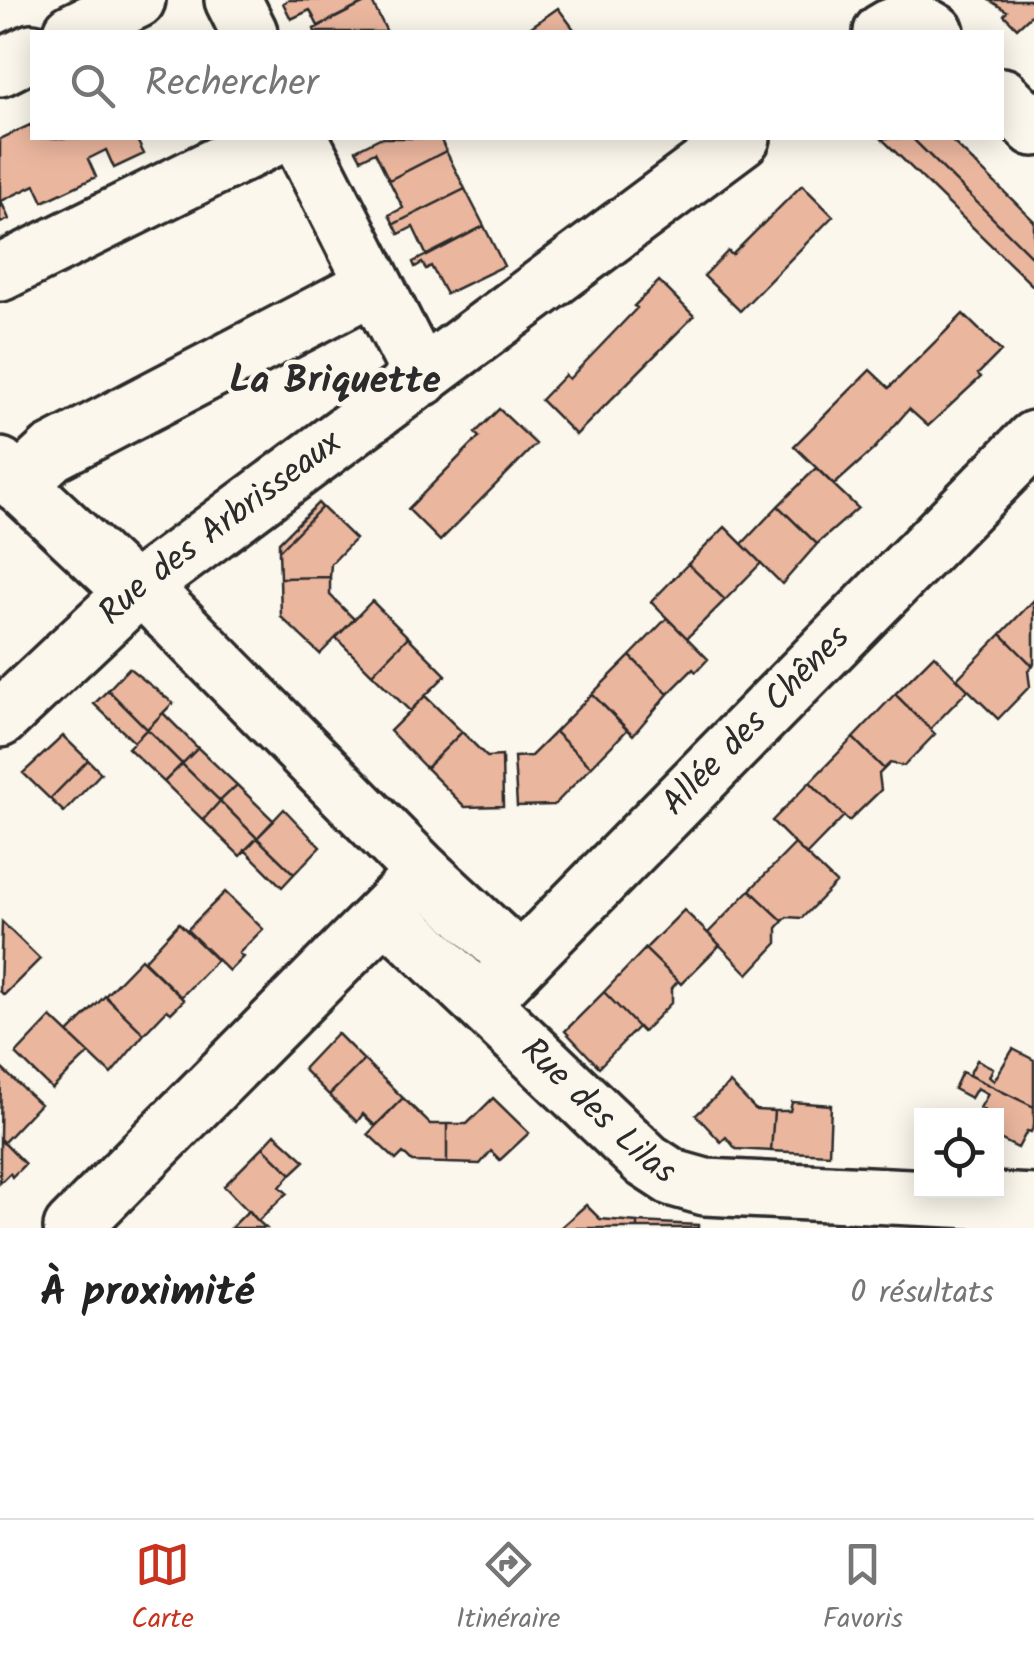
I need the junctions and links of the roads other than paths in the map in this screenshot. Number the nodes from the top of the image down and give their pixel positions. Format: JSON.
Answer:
{"nodes":[{"id":1,"x":137,"y":0,"type":"edge"},
{"id":2,"x":233,"y":0,"type":"edge"},
{"id":3,"x":76,"y":30,"type":"edge"},
{"id":4,"x":247,"y":30,"type":"edge"},
{"id":5,"x":30,"y":53,"type":"edge"},
{"id":6,"x":0,"y":68,"type":"edge"},
{"id":7,"x":1004,"y":98,"type":"edge"},
{"id":8,"x":1034,"y":128,"type":"edge"},
{"id":9,"x":269,"y":140,"type":"edge"},
{"id":10,"x":301,"y":140,"type":"edge"},
{"id":11,"x":739,"y":140,"type":"edge"},
{"id":12,"x":0,"y":273,"type":"edge"},
{"id":13,"x":374,"y":285,"type":"junction"},
{"id":14,"x":422,"y":378,"type":"junction"},
{"id":15,"x":1034,"y":439,"type":"edge"},
{"id":16,"x":5,"y":471,"type":"edge"},
{"id":17,"x":138,"y":589,"type":"junction"},
{"id":18,"x":0,"y":718,"type":"edge"},
{"id":19,"x":424,"y":873,"type":"junction"},
{"id":20,"x":387,"y":913,"type":"junction"},
{"id":21,"x":519,"y":962,"type":"junction"},
{"id":22,"x":482,"y":1001,"type":"junction"},
{"id":23,"x":1034,"y":1203,"type":"edge"},
{"id":24,"x":72,"y":1228,"type":"edge"}],
"edges":[{"from":1,"to":3,"type":"street"},
{"from":2,"to":4,"type":"street"},
{"from":5,"to":6,"type":"street"},
{"from":7,"to":8,"type":"street"},
{"from":9,"to":12,"type":"street"},
{"from":10,"to":13,"type":"street"},
{"from":11,"to":14,"type":"street","name":"Rue des Arbrisseaux"},
{"from":13,"to":14,"type":"street"},
{"from":13,"to":16,"type":"street"},
{"from":14,"to":17,"type":"street","name":"Rue des Arbrisseaux"},
{"from":15,"to":21,"type":"street","name":"Allée des Chênes"},
{"from":16,"to":17,"type":"street"},
{"from":17,"to":18,"type":"street","name":"Rue des Arbrisseaux"},
{"from":17,"to":19,"type":"street"},
{"from":19,"to":20,"type":"street"},
{"from":19,"to":21,"type":"street"},
{"from":20,"to":22,"type":"street","name":"Rue des Lilas"},
{"from":20,"to":24,"type":"street"},
{"from":21,"to":22,"type":"street","name":"Allée des Chênes"},
{"from":22,"to":23,"type":"street","name":"Rue des Lilas"}]}
